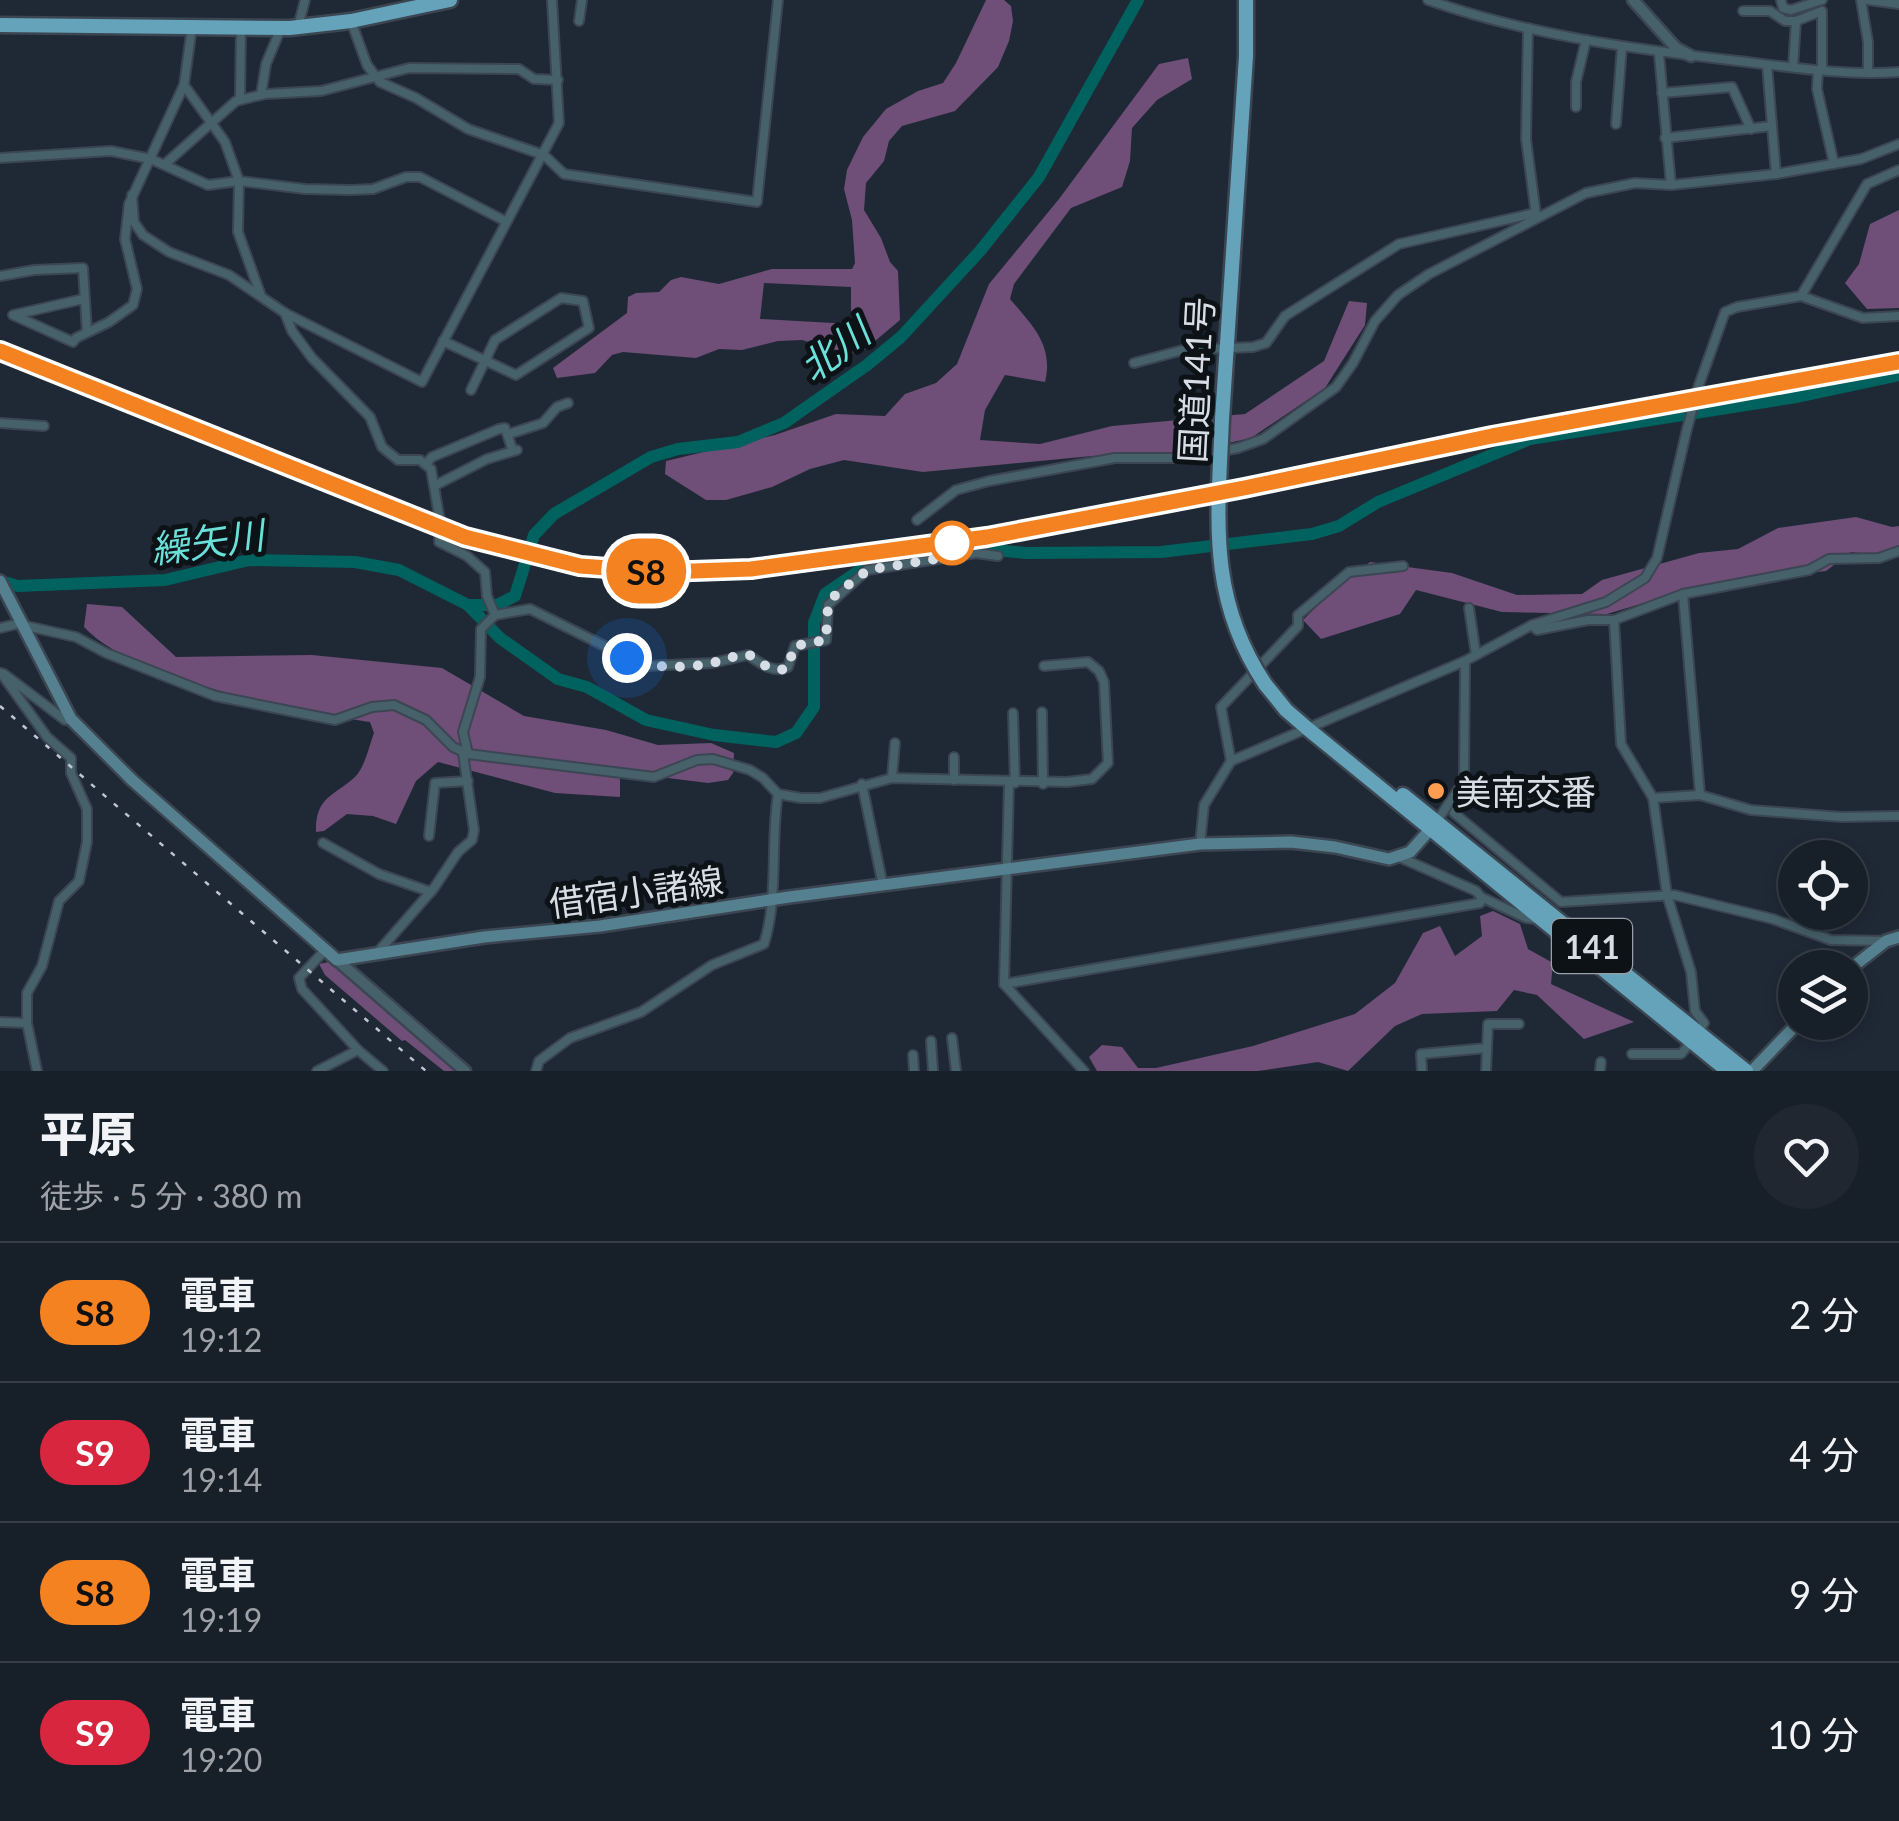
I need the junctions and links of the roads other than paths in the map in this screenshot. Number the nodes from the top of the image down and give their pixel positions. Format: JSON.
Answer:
{"nodes":[{"id":1,"x":305,"y":0,"type":"edge"},
{"id":2,"x":450,"y":0,"type":"edge"},
{"id":3,"x":552,"y":0,"type":"edge"},
{"id":4,"x":582,"y":0,"type":"edge"},
{"id":5,"x":778,"y":0,"type":"edge"},
{"id":6,"x":1246,"y":0,"type":"edge"},
{"id":7,"x":1254,"y":0,"type":"edge"},
{"id":8,"x":1428,"y":0,"type":"edge"},
{"id":9,"x":1633,"y":0,"type":"edge"},
{"id":10,"x":1781,"y":0,"type":"edge"},
{"id":11,"x":1822,"y":0,"type":"edge"},
{"id":12,"x":1864,"y":0,"type":"edge"},
{"id":13,"x":1899,"y":4,"type":"edge"},
{"id":14,"x":1743,"y":10,"type":"dead end"},
{"id":15,"x":352,"y":21,"type":"junction"},
{"id":16,"x":579,"y":21,"type":"dead end"},
{"id":17,"x":1796,"y":21,"type":"junction"},
{"id":18,"x":0,"y":25,"type":"edge"},
{"id":19,"x":192,"y":27,"type":"junction"},
{"id":20,"x":298,"y":27,"type":"junction"},
{"id":21,"x":241,"y":28,"type":"junction"},
{"id":22,"x":281,"y":28,"type":"junction"},
{"id":23,"x":1528,"y":28,"type":"junction"},
{"id":24,"x":1586,"y":40,"type":"junction"},
{"id":25,"x":1622,"y":46,"type":"junction"},
{"id":26,"x":1659,"y":54,"type":"junction"},
{"id":27,"x":1246,"y":56,"type":"junction"},
{"id":28,"x":1691,"y":56,"type":"junction"},
{"id":29,"x":1767,"y":65,"type":"junction"},
{"id":30,"x":1793,"y":67,"type":"junction"},
{"id":31,"x":1820,"y":70,"type":"junction"},
{"id":32,"x":1899,"y":72,"type":"edge"},
{"id":33,"x":1868,"y":73,"type":"junction"},
{"id":34,"x":373,"y":75,"type":"junction"},
{"id":35,"x":558,"y":80,"type":"junction"},
{"id":36,"x":184,"y":85,"type":"junction"},
{"id":37,"x":1662,"y":93,"type":"junction"},
{"id":38,"x":262,"y":94,"type":"junction"},
{"id":39,"x":240,"y":100,"type":"junction"},
{"id":40,"x":1576,"y":107,"type":"dead end"},
{"id":41,"x":212,"y":124,"type":"junction"},
{"id":42,"x":1616,"y":124,"type":"dead end"},
{"id":43,"x":1772,"y":126,"type":"junction"},
{"id":44,"x":1752,"y":128,"type":"junction"},
{"id":45,"x":1665,"y":138,"type":"junction"},
{"id":46,"x":1899,"y":144,"type":"edge"},
{"id":47,"x":544,"y":155,"type":"junction"},
{"id":48,"x":0,"y":158,"type":"edge"},
{"id":49,"x":151,"y":159,"type":"junction"},
{"id":50,"x":164,"y":164,"type":"junction"},
{"id":51,"x":1834,"y":164,"type":"junction"},
{"id":52,"x":1899,"y":170,"type":"edge"},
{"id":53,"x":1776,"y":174,"type":"junction"},
{"id":54,"x":239,"y":181,"type":"junction"},
{"id":55,"x":1671,"y":185,"type":"junction"},
{"id":56,"x":132,"y":195,"type":"junction"},
{"id":57,"x":1536,"y":216,"type":"junction"},
{"id":58,"x":505,"y":221,"type":"junction"},
{"id":59,"x":0,"y":276,"type":"edge"},
{"id":60,"x":1801,"y":296,"type":"junction"},
{"id":61,"x":261,"y":298,"type":"junction"},
{"id":62,"x":83,"y":299,"type":"junction"},
{"id":63,"x":285,"y":313,"type":"junction"},
{"id":64,"x":1899,"y":316,"type":"edge"},
{"id":65,"x":87,"y":332,"type":"junction"},
{"id":66,"x":443,"y":341,"type":"junction"},
{"id":67,"x":1225,"y":347,"type":"junction"},
{"id":68,"x":487,"y":361,"type":"junction"},
{"id":69,"x":1134,"y":363,"type":"dead end"},
{"id":70,"x":472,"y":390,"type":"dead end"},
{"id":71,"x":568,"y":403,"type":"dead end"},
{"id":72,"x":0,"y":423,"type":"edge"},
{"id":73,"x":44,"y":426,"type":"dead end"},
{"id":74,"x":508,"y":434,"type":"junction"},
{"id":75,"x":426,"y":464,"type":"junction"},
{"id":76,"x":434,"y":486,"type":"junction"},
{"id":77,"x":917,"y":520,"type":"dead end"},
{"id":78,"x":440,"y":521,"type":"dead end"},
{"id":79,"x":440,"y":533,"type":"dead end"},
{"id":80,"x":1899,"y":552,"type":"edge"},
{"id":81,"x":998,"y":556,"type":"dead end"},
{"id":82,"x":1404,"y":566,"type":"dead end"},
{"id":83,"x":0,"y":581,"type":"edge"},
{"id":84,"x":1683,"y":594,"type":"junction"},
{"id":85,"x":1470,"y":608,"type":"dead end"},
{"id":86,"x":493,"y":615,"type":"junction"},
{"id":87,"x":1614,"y":620,"type":"junction"},
{"id":88,"x":1532,"y":625,"type":"junction"},
{"id":89,"x":25,"y":627,"type":"junction"},
{"id":90,"x":0,"y":628,"type":"edge"},
{"id":91,"x":1476,"y":655,"type":"junction"},
{"id":92,"x":1465,"y":661,"type":"junction"},
{"id":93,"x":1044,"y":666,"type":"dead end"},
{"id":94,"x":0,"y":672,"type":"edge"},
{"id":95,"x":1013,"y":712,"type":"dead end"},
{"id":96,"x":1042,"y":712,"type":"dead end"},
{"id":97,"x":71,"y":718,"type":"junction"},
{"id":98,"x":1312,"y":733,"type":"junction"},
{"id":99,"x":895,"y":743,"type":"dead end"},
{"id":100,"x":466,"y":753,"type":"junction"},
{"id":101,"x":954,"y":757,"type":"dead end"},
{"id":102,"x":1230,"y":761,"type":"junction"},
{"id":103,"x":892,"y":778,"type":"junction"},
{"id":104,"x":954,"y":780,"type":"junction"},
{"id":105,"x":468,"y":781,"type":"junction"},
{"id":106,"x":1464,"y":781,"type":"junction"},
{"id":107,"x":1012,"y":783,"type":"junction"},
{"id":108,"x":862,"y":784,"type":"junction"},
{"id":109,"x":1043,"y":784,"type":"junction"},
{"id":110,"x":778,"y":794,"type":"junction"},
{"id":111,"x":1700,"y":795,"type":"junction"},
{"id":112,"x":1652,"y":798,"type":"junction"},
{"id":113,"x":1899,"y":816,"type":"edge"},
{"id":114,"x":1434,"y":826,"type":"junction"},
{"id":115,"x":429,"y":836,"type":"dead end"},
{"id":116,"x":323,"y":843,"type":"dead end"},
{"id":117,"x":1200,"y":844,"type":"junction"},
{"id":118,"x":1399,"y":857,"type":"junction"},
{"id":119,"x":1008,"y":870,"type":"junction"},
{"id":120,"x":882,"y":886,"type":"junction"},
{"id":121,"x":430,"y":892,"type":"junction"},
{"id":122,"x":1668,"y":894,"type":"junction"},
{"id":123,"x":1481,"y":897,"type":"junction"},
{"id":124,"x":773,"y":900,"type":"junction"},
{"id":125,"x":1541,"y":920,"type":"junction"},
{"id":126,"x":1892,"y":939,"type":"edge"},
{"id":127,"x":326,"y":949,"type":"junction"},
{"id":128,"x":378,"y":952,"type":"junction"},
{"id":129,"x":1868,"y":956,"type":"edge"},
{"id":130,"x":337,"y":960,"type":"junction"},
{"id":131,"x":1004,"y":984,"type":"junction"},
{"id":132,"x":0,"y":1022,"type":"edge"},
{"id":133,"x":27,"y":1022,"type":"junction"},
{"id":134,"x":1519,"y":1024,"type":"dead end"},
{"id":135,"x":1695,"y":1037,"type":"junction"},
{"id":136,"x":952,"y":1038,"type":"dead end"},
{"id":137,"x":1780,"y":1040,"type":"edge"},
{"id":138,"x":931,"y":1041,"type":"dead end"},
{"id":139,"x":1487,"y":1048,"type":"junction"},
{"id":140,"x":358,"y":1050,"type":"junction"},
{"id":141,"x":1632,"y":1054,"type":"dead end"},
{"id":142,"x":913,"y":1055,"type":"dead end"},
{"id":143,"x":37,"y":1071,"type":"edge"},
{"id":144,"x":318,"y":1071,"type":"edge"},
{"id":145,"x":383,"y":1071,"type":"edge"},
{"id":146,"x":465,"y":1071,"type":"edge"},
{"id":147,"x":536,"y":1071,"type":"edge"},
{"id":148,"x":914,"y":1071,"type":"edge"},
{"id":149,"x":932,"y":1071,"type":"edge"},
{"id":150,"x":956,"y":1071,"type":"edge"},
{"id":151,"x":1084,"y":1071,"type":"edge"},
{"id":152,"x":1422,"y":1071,"type":"edge"},
{"id":153,"x":1486,"y":1071,"type":"edge"},
{"id":154,"x":1728,"y":1071,"type":"edge"},
{"id":155,"x":1749,"y":1071,"type":"edge"}],
"edges":[{"from":1,"to":20,"type":"street"},
{"from":2,"to":15,"type":"highway"},
{"from":3,"to":35,"type":"street"},
{"from":4,"to":16,"type":"street"},
{"from":5,"to":47,"type":"street"},
{"from":6,"to":27,"type":"highway","name":"国道141号","number":"141"},
{"from":7,"to":27,"type":"highway","name":"国道141号","number":"141"},
{"from":8,"to":23,"type":"street"},
{"from":9,"to":28,"type":"street"},
{"from":10,"to":11,"type":"street"},
{"from":12,"to":13,"type":"street"},
{"from":12,"to":33,"type":"street"},
{"from":14,"to":17,"type":"street"},
{"from":15,"to":20,"type":"highway"},
{"from":15,"to":34,"type":"street"},
{"from":17,"to":30,"type":"street"},
{"from":17,"to":31,"type":"street"},
{"from":18,"to":19,"type":"highway"},
{"from":19,"to":21,"type":"highway"},
{"from":19,"to":36,"type":"street"},
{"from":20,"to":22,"type":"highway"},
{"from":21,"to":22,"type":"highway"},
{"from":21,"to":39,"type":"street"},
{"from":22,"to":38,"type":"street"},
{"from":23,"to":24,"type":"street"},
{"from":23,"to":57,"type":"street"},
{"from":24,"to":25,"type":"street"},
{"from":24,"to":40,"type":"street"},
{"from":25,"to":26,"type":"street"},
{"from":25,"to":42,"type":"street"},
{"from":26,"to":28,"type":"street"},
{"from":26,"to":37,"type":"street"},
{"from":27,"to":67,"type":"highway","name":"国道141号","number":"141"},
{"from":28,"to":29,"type":"street"},
{"from":29,"to":30,"type":"street"},
{"from":29,"to":43,"type":"street"},
{"from":30,"to":31,"type":"street"},
{"from":31,"to":33,"type":"street"},
{"from":31,"to":51,"type":"street"},
{"from":32,"to":33,"type":"street"},
{"from":34,"to":35,"type":"street"},
{"from":34,"to":38,"type":"street"},
{"from":34,"to":47,"type":"street"},
{"from":35,"to":47,"type":"street"},
{"from":36,"to":41,"type":"street"},
{"from":36,"to":49,"type":"street"},
{"from":37,"to":44,"type":"street"},
{"from":37,"to":45,"type":"street"},
{"from":38,"to":39,"type":"street"},
{"from":39,"to":41,"type":"street"},
{"from":41,"to":50,"type":"street"},
{"from":41,"to":54,"type":"street"},
{"from":43,"to":44,"type":"street"},
{"from":43,"to":53,"type":"street"},
{"from":44,"to":45,"type":"street"},
{"from":45,"to":55,"type":"street"},
{"from":46,"to":51,"type":"street"},
{"from":47,"to":58,"type":"street"},
{"from":48,"to":49,"type":"street"},
{"from":49,"to":50,"type":"street"},
{"from":49,"to":56,"type":"street"},
{"from":50,"to":54,"type":"street"},
{"from":51,"to":53,"type":"street"},
{"from":52,"to":60,"type":"street"},
{"from":53,"to":55,"type":"street"},
{"from":54,"to":58,"type":"street"},
{"from":54,"to":61,"type":"street"},
{"from":55,"to":57,"type":"street"},
{"from":56,"to":61,"type":"street"},
{"from":56,"to":65,"type":"street"},
{"from":57,"to":67,"type":"street"},
{"from":57,"to":77,"type":"street"},
{"from":58,"to":66,"type":"street"},
{"from":59,"to":62,"type":"street"},
{"from":60,"to":64,"type":"street"},
{"from":60,"to":88,"type":"street","bridge":true},
{"from":61,"to":63,"type":"street"},
{"from":62,"to":65,"type":"street"},
{"from":62,"to":65,"type":"street"},
{"from":63,"to":66,"type":"street"},
{"from":63,"to":75,"type":"street"},
{"from":66,"to":68,"type":"street"},
{"from":67,"to":69,"type":"street"},
{"from":67,"to":98,"type":"highway","name":"国道141号","number":"141","bridge":true},
{"from":68,"to":68,"type":"street"},
{"from":68,"to":70,"type":"street"},
{"from":71,"to":74,"type":"street"},
{"from":72,"to":73,"type":"street"},
{"from":74,"to":75,"type":"street"},
{"from":74,"to":76,"type":"street"},
{"from":75,"to":76,"type":"street"},
{"from":76,"to":78,"type":"street"},
{"from":79,"to":86,"type":"street"},
{"from":80,"to":84,"type":"street"},
{"from":81,"to":86,"type":"street"},
{"from":82,"to":102,"type":"street"},
{"from":83,"to":89,"type":"main road"},
{"from":84,"to":87,"type":"street"},
{"from":84,"to":111,"type":"street"},
{"from":85,"to":91,"type":"street"},
{"from":86,"to":100,"type":"street"},
{"from":87,"to":88,"type":"street"},
{"from":87,"to":112,"type":"street"},
{"from":88,"to":91,"type":"street"},
{"from":89,"to":90,"type":"street"},
{"from":89,"to":97,"type":"main road"},
{"from":89,"to":100,"type":"street"},
{"from":91,"to":92,"type":"street"},
{"from":92,"to":98,"type":"street"},
{"from":92,"to":106,"type":"street"},
{"from":93,"to":109,"type":"street"},
{"from":94,"to":97,"type":"street"},
{"from":94,"to":133,"type":"street"},
{"from":95,"to":107,"type":"street"},
{"from":96,"to":109,"type":"street"},
{"from":97,"to":127,"type":"main road"},
{"from":98,"to":102,"type":"street"},
{"from":98,"to":114,"type":"highway","name":"国道141号","number":"141"},
{"from":99,"to":103,"type":"street"},
{"from":100,"to":105,"type":"street"},
{"from":100,"to":110,"type":"street"},
{"from":101,"to":104,"type":"street"},
{"from":102,"to":117,"type":"street"},
{"from":103,"to":104,"type":"street"},
{"from":103,"to":108,"type":"street"},
{"from":104,"to":107,"type":"street"},
{"from":105,"to":115,"type":"street"},
{"from":105,"to":121,"type":"street"},
{"from":106,"to":114,"type":"street"},
{"from":106,"to":122,"type":"street"},
{"from":107,"to":109,"type":"street"},
{"from":107,"to":119,"type":"street"},
{"from":108,"to":110,"type":"street"},
{"from":108,"to":120,"type":"street"},
{"from":110,"to":124,"type":"street"},
{"from":111,"to":112,"type":"street"},
{"from":111,"to":113,"type":"street"},
{"from":112,"to":122,"type":"street"},
{"from":114,"to":118,"type":"main road"},
{"from":114,"to":125,"type":"highway","name":"国道141号","number":"141"},
{"from":114,"to":135,"type":"highway","name":"国道141号","number":"141"},
{"from":116,"to":121,"type":"street"},
{"from":117,"to":118,"type":"main road","name":"借宿小諸線"},
{"from":117,"to":119,"type":"main road","name":"借宿小諸線"},
{"from":118,"to":123,"type":"street"},
{"from":119,"to":120,"type":"main road","name":"借宿小諸線"},
{"from":119,"to":131,"type":"street"},
{"from":120,"to":124,"type":"main road","name":"借宿小諸線"},
{"from":121,"to":128,"type":"street"},
{"from":122,"to":126,"type":"street"},
{"from":122,"to":135,"type":"street"},
{"from":123,"to":125,"type":"street"},
{"from":123,"to":131,"type":"street"},
{"from":124,"to":128,"type":"main road","name":"借宿小諸線"},
{"from":124,"to":147,"type":"street"},
{"from":125,"to":135,"type":"highway","name":"国道141号","number":"141"},
{"from":126,"to":129,"type":"main road"},
{"from":127,"to":130,"type":"main road"},
{"from":127,"to":140,"type":"street"},
{"from":128,"to":130,"type":"main road","name":"借宿小諸線"},
{"from":130,"to":146,"type":"street"},
{"from":131,"to":151,"type":"street"},
{"from":132,"to":133,"type":"street"},
{"from":133,"to":143,"type":"street"},
{"from":134,"to":139,"type":"street"},
{"from":135,"to":141,"type":"street"},
{"from":135,"to":154,"type":"highway","name":"国道141号","number":"141"},
{"from":135,"to":155,"type":"highway","name":"国道141号","number":"141"},
{"from":136,"to":150,"type":"street"},
{"from":137,"to":155,"type":"main road"},
{"from":138,"to":149,"type":"street"},
{"from":139,"to":152,"type":"street"},
{"from":139,"to":153,"type":"street"},
{"from":140,"to":144,"type":"street"},
{"from":140,"to":145,"type":"street"},
{"from":142,"to":148,"type":"street"}]}
